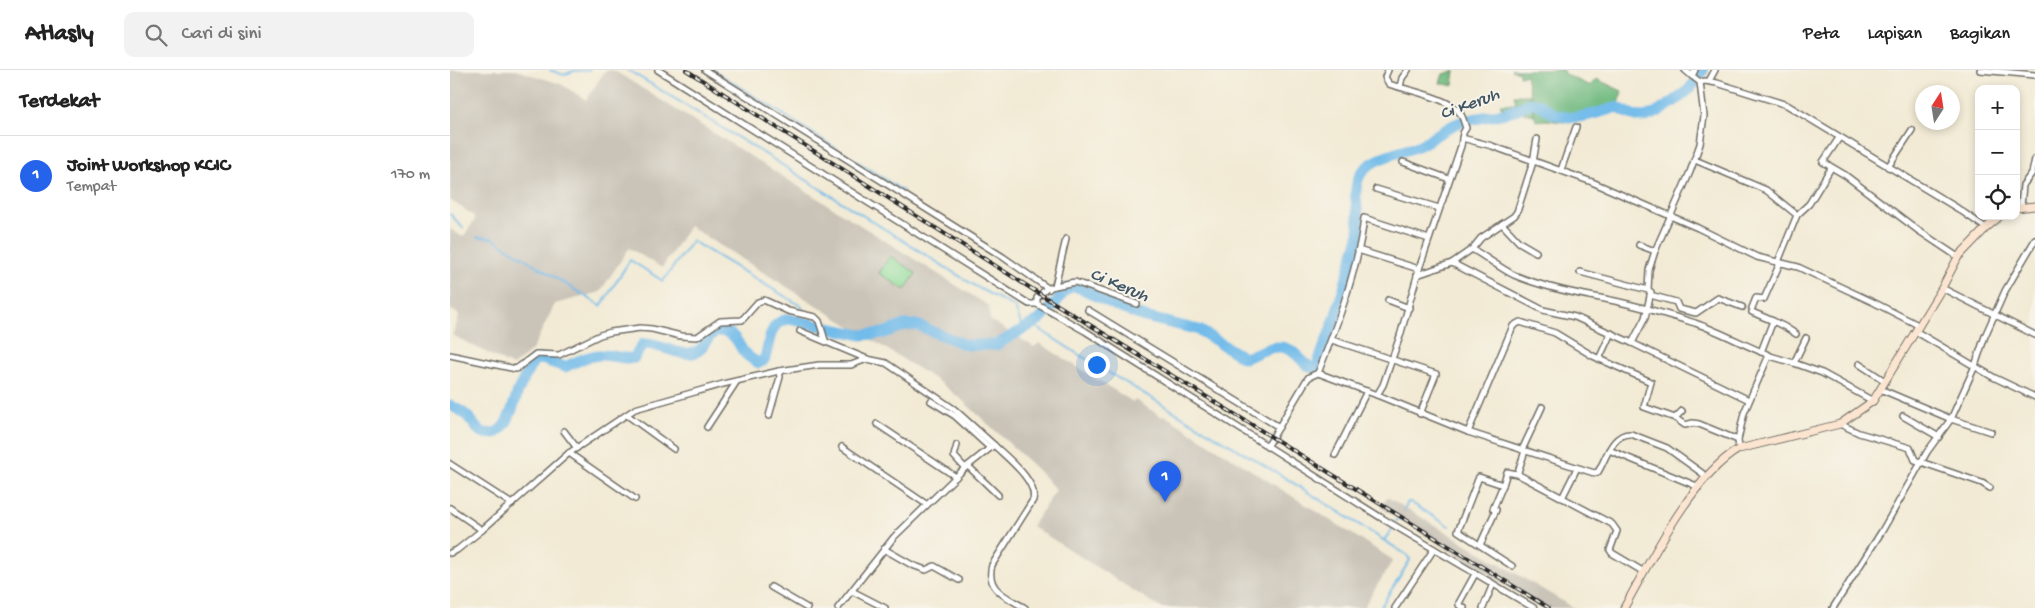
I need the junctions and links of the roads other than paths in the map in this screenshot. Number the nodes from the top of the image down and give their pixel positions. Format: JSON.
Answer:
{"nodes":[{"id":1,"x":658,"y":70,"type":"edge"},
{"id":2,"x":705,"y":70,"type":"edge"},
{"id":3,"x":1388,"y":70,"type":"edge"},
{"id":4,"x":1408,"y":70,"type":"edge"},
{"id":5,"x":1685,"y":70,"type":"edge"},
{"id":6,"x":1695,"y":70,"type":"edge"},
{"id":7,"x":1715,"y":70,"type":"edge"},
{"id":8,"x":1980,"y":70,"type":"edge"},
{"id":9,"x":2035,"y":75,"type":"edge"},
{"id":10,"x":1692,"y":76,"type":"junction"},
{"id":11,"x":1709,"y":81,"type":"junction"},
{"id":12,"x":1699,"y":82,"type":"junction"},
{"id":13,"x":1400,"y":87,"type":"junction"},
{"id":14,"x":1576,"y":127,"type":"dead end"},
{"id":15,"x":1912,"y":130,"type":"dead end"},
{"id":16,"x":1462,"y":138,"type":"junction"},
{"id":17,"x":1839,"y":138,"type":"junction"},
{"id":18,"x":1537,"y":140,"type":"dead end"},
{"id":19,"x":2035,"y":159,"type":"edge"},
{"id":20,"x":1697,"y":161,"type":"junction"},
{"id":21,"x":1403,"y":162,"type":"dead end"},
{"id":22,"x":1533,"y":162,"type":"junction"},
{"id":23,"x":1888,"y":167,"type":"junction"},
{"id":24,"x":1831,"y":168,"type":"junction"},
{"id":25,"x":1561,"y":170,"type":"junction"},
{"id":26,"x":1449,"y":179,"type":"junction"},
{"id":27,"x":1376,"y":189,"type":"dead end"},
{"id":28,"x":2020,"y":202,"type":"edge"},
{"id":29,"x":2035,"y":206,"type":"edge"},
{"id":30,"x":2020,"y":207,"type":"edge"},
{"id":31,"x":1439,"y":208,"type":"junction"},
{"id":32,"x":1670,"y":216,"type":"junction"},
{"id":33,"x":1797,"y":216,"type":"junction"},
{"id":34,"x":1995,"y":220,"type":"edge"},
{"id":35,"x":1502,"y":224,"type":"junction"},
{"id":36,"x":1986,"y":228,"type":"junction"},
{"id":37,"x":1066,"y":239,"type":"dead end"},
{"id":38,"x":1429,"y":239,"type":"junction"},
{"id":39,"x":2035,"y":240,"type":"edge"},
{"id":40,"x":1639,"y":245,"type":"dead end"},
{"id":41,"x":1472,"y":249,"type":"junction"},
{"id":42,"x":1358,"y":250,"type":"junction"},
{"id":43,"x":1655,"y":251,"type":"junction"},
{"id":44,"x":1536,"y":252,"type":"dead end"},
{"id":45,"x":1958,"y":257,"type":"junction"},
{"id":46,"x":1779,"y":262,"type":"junction"},
{"id":47,"x":1452,"y":263,"type":"junction"},
{"id":48,"x":1419,"y":269,"type":"junction"},
{"id":49,"x":1580,"y":272,"type":"dead end"},
{"id":50,"x":1417,"y":275,"type":"junction"},
{"id":51,"x":1056,"y":286,"type":"junction"},
{"id":52,"x":1049,"y":288,"type":"junction"},
{"id":53,"x":1942,"y":288,"type":"junction"},
{"id":54,"x":1649,"y":293,"type":"junction"},
{"id":55,"x":1388,"y":300,"type":"dead end"},
{"id":56,"x":1038,"y":304,"type":"junction"},
{"id":57,"x":1137,"y":304,"type":"dead end"},
{"id":58,"x":1742,"y":307,"type":"tunnel mouth"},
{"id":59,"x":1409,"y":308,"type":"junction"},
{"id":60,"x":1088,"y":310,"type":"dead end"},
{"id":61,"x":1647,"y":310,"type":"junction"},
{"id":62,"x":1995,"y":315,"type":"junction"},
{"id":63,"x":1773,"y":321,"type":"junction"},
{"id":64,"x":1916,"y":328,"type":"junction"},
{"id":65,"x":800,"y":331,"type":"dead end"},
{"id":66,"x":1610,"y":333,"type":"junction"},
{"id":67,"x":1796,"y":334,"type":"dead end"},
{"id":68,"x":2035,"y":335,"type":"edge"},
{"id":69,"x":1806,"y":338,"type":"dead end"},
{"id":70,"x":825,"y":340,"type":"junction"},
{"id":71,"x":1332,"y":340,"type":"junction"},
{"id":72,"x":1632,"y":343,"type":"junction"},
{"id":73,"x":1761,"y":352,"type":"junction"},
{"id":74,"x":450,"y":355,"type":"edge"},
{"id":75,"x":1770,"y":356,"type":"junction"},
{"id":76,"x":867,"y":359,"type":"junction"},
{"id":77,"x":1599,"y":359,"type":"junction"},
{"id":78,"x":1391,"y":360,"type":"junction"},
{"id":79,"x":1794,"y":364,"type":"junction"},
{"id":80,"x":1859,"y":364,"type":"dead end"},
{"id":81,"x":1975,"y":366,"type":"junction"},
{"id":82,"x":1318,"y":373,"type":"junction"},
{"id":83,"x":780,"y":374,"type":"junction"},
{"id":84,"x":737,"y":381,"type":"junction"},
{"id":85,"x":1885,"y":382,"type":"junction"},
{"id":86,"x":1880,"y":388,"type":"junction"},
{"id":87,"x":1367,"y":391,"type":"junction"},
{"id":88,"x":1377,"y":395,"type":"junction"},
{"id":89,"x":2035,"y":397,"type":"edge"},
{"id":90,"x":1748,"y":400,"type":"junction"},
{"id":91,"x":931,"y":401,"type":"dead end"},
{"id":92,"x":1873,"y":401,"type":"junction"},
{"id":93,"x":1542,"y":407,"type":"dead end"},
{"id":94,"x":1682,"y":411,"type":"dead end"},
{"id":95,"x":1420,"y":414,"type":"junction"},
{"id":96,"x":768,"y":416,"type":"dead end"},
{"id":97,"x":1903,"y":416,"type":"dead end"},
{"id":98,"x":629,"y":417,"type":"junction"},
{"id":99,"x":1675,"y":418,"type":"junction"},
{"id":100,"x":1950,"y":419,"type":"junction"},
{"id":101,"x":877,"y":424,"type":"dead end"},
{"id":102,"x":1840,"y":424,"type":"junction"},
{"id":103,"x":707,"y":427,"type":"dead end"},
{"id":104,"x":1279,"y":427,"type":"junction"},
{"id":105,"x":564,"y":431,"type":"dead end"},
{"id":106,"x":1468,"y":432,"type":"junction"},
{"id":107,"x":1990,"y":432,"type":"dead end"},
{"id":108,"x":1939,"y":437,"type":"junction"},
{"id":109,"x":1738,"y":440,"type":"junction"},
{"id":110,"x":957,"y":445,"type":"dead end"},
{"id":111,"x":992,"y":446,"type":"junction"},
{"id":112,"x":842,"y":447,"type":"dead end"},
{"id":113,"x":1267,"y":447,"type":"junction"},
{"id":114,"x":577,"y":448,"type":"junction"},
{"id":115,"x":674,"y":449,"type":"dead end"},
{"id":116,"x":1739,"y":449,"type":"junction"},
{"id":117,"x":1609,"y":450,"type":"junction"},
{"id":118,"x":1523,"y":451,"type":"junction"},
{"id":119,"x":571,"y":454,"type":"junction"},
{"id":120,"x":1335,"y":455,"type":"dead end"},
{"id":121,"x":1922,"y":462,"type":"junction"},
{"id":122,"x":450,"y":464,"type":"edge"},
{"id":123,"x":967,"y":467,"type":"junction"},
{"id":124,"x":1577,"y":468,"type":"junction"},
{"id":125,"x":1517,"y":474,"type":"junction"},
{"id":126,"x":1706,"y":476,"type":"junction"},
{"id":127,"x":956,"y":477,"type":"junction"},
{"id":128,"x":1503,"y":485,"type":"junction"},
{"id":129,"x":1699,"y":487,"type":"junction"},
{"id":130,"x":1990,"y":488,"type":"dead end"},
{"id":131,"x":998,"y":495,"type":"dead end"},
{"id":132,"x":1562,"y":498,"type":"junction"},
{"id":133,"x":635,"y":499,"type":"dead end"},
{"id":134,"x":512,"y":504,"type":"junction"},
{"id":135,"x":926,"y":504,"type":"junction"},
{"id":136,"x":450,"y":508,"type":"edge"},
{"id":137,"x":482,"y":530,"type":"junction"},
{"id":138,"x":1480,"y":545,"type":"junction"},
{"id":139,"x":884,"y":549,"type":"junction"},
{"id":140,"x":1434,"y":549,"type":"junction"},
{"id":141,"x":450,"y":553,"type":"edge"},
{"id":142,"x":1512,"y":566,"type":"dead end"},
{"id":143,"x":1644,"y":572,"type":"junction"},
{"id":144,"x":1475,"y":574,"type":"junction"},
{"id":145,"x":960,"y":580,"type":"dead end"},
{"id":146,"x":1493,"y":584,"type":"junction"},
{"id":147,"x":772,"y":587,"type":"dead end"},
{"id":148,"x":852,"y":591,"type":"junction"},
{"id":149,"x":807,"y":608,"type":"edge"},
{"id":150,"x":838,"y":608,"type":"edge"},
{"id":151,"x":885,"y":608,"type":"edge"},
{"id":152,"x":1025,"y":608,"type":"edge"},
{"id":153,"x":1395,"y":608,"type":"edge"},
{"id":154,"x":1464,"y":608,"type":"edge"},
{"id":155,"x":1483,"y":608,"type":"edge"},
{"id":156,"x":1534,"y":608,"type":"edge"},
{"id":157,"x":1624,"y":608,"type":"edge"},
{"id":158,"x":1833,"y":608,"type":"edge"}],
"edges":[{"from":1,"to":56,"type":"street"},
{"from":2,"to":52,"type":"street"},
{"from":3,"to":13,"type":"street"},
{"from":4,"to":13,"type":"street"},
{"from":5,"to":10,"type":"street"},
{"from":6,"to":10,"type":"street"},
{"from":7,"to":11,"type":"street"},
{"from":8,"to":9,"type":"street"},
{"from":10,"to":12,"type":"street"},
{"from":11,"to":12,"type":"street"},
{"from":11,"to":17,"type":"street"},
{"from":12,"to":20,"type":"street"},
{"from":13,"to":16,"type":"street"},
{"from":14,"to":25,"type":"street"},
{"from":15,"to":23,"type":"street"},
{"from":16,"to":22,"type":"street"},
{"from":16,"to":26,"type":"street"},
{"from":17,"to":23,"type":"street"},
{"from":17,"to":24,"type":"street"},
{"from":18,"to":22,"type":"street"},
{"from":19,"to":28,"type":"street"},
{"from":20,"to":32,"type":"street"},
{"from":20,"to":33,"type":"street"},
{"from":21,"to":26,"type":"street"},
{"from":22,"to":25,"type":"street"},
{"from":22,"to":35,"type":"street"},
{"from":23,"to":36,"type":"street"},
{"from":24,"to":33,"type":"street"},
{"from":24,"to":45,"type":"street"},
{"from":25,"to":32,"type":"street"},
{"from":26,"to":31,"type":"street"},
{"from":27,"to":31,"type":"street"},
{"from":29,"to":30,"type":"main road"},
{"from":31,"to":38,"type":"street"},
{"from":32,"to":43,"type":"street"},
{"from":32,"to":46,"type":"street"},
{"from":33,"to":46,"type":"street"},
{"from":34,"to":36,"type":"main road"},
{"from":35,"to":41,"type":"street"},
{"from":35,"to":44,"type":"street"},
{"from":36,"to":45,"type":"main road"},
{"from":37,"to":51,"type":"street"},
{"from":38,"to":42,"type":"street"},
{"from":38,"to":48,"type":"street"},
{"from":39,"to":62,"type":"street"},
{"from":40,"to":43,"type":"street"},
{"from":41,"to":47,"type":"street"},
{"from":41,"to":61,"type":"street"},
{"from":42,"to":48,"type":"street"},
{"from":42,"to":71,"type":"street"},
{"from":43,"to":54,"type":"street"},
{"from":45,"to":53,"type":"main road"},
{"from":46,"to":63,"type":"street"},
{"from":46,"to":64,"type":"street"},
{"from":47,"to":50,"type":"street"},
{"from":47,"to":66,"type":"street"},
{"from":48,"to":50,"type":"street"},
{"from":49,"to":54,"type":"street"},
{"from":50,"to":59,"type":"street"},
{"from":51,"to":52,"type":"street"},
{"from":51,"to":57,"type":"street"},
{"from":52,"to":56,"type":"street"},
{"from":53,"to":62,"type":"street"},
{"from":53,"to":64,"type":"main road"},
{"from":54,"to":58,"type":"street"},
{"from":54,"to":61,"type":"street"},
{"from":55,"to":59,"type":"street"},
{"from":56,"to":113,"type":"street"},
{"from":59,"to":78,"type":"street"},
{"from":60,"to":104,"type":"street"},
{"from":61,"to":72,"type":"street"},
{"from":61,"to":73,"type":"street"},
{"from":62,"to":68,"type":"street"},
{"from":62,"to":81,"type":"street"},
{"from":63,"to":67,"type":"street"},
{"from":63,"to":73,"type":"street"},
{"from":64,"to":81,"type":"street"},
{"from":64,"to":85,"type":"main road"},
{"from":65,"to":70,"type":"street"},
{"from":66,"to":72,"type":"street"},
{"from":66,"to":77,"type":"street"},
{"from":69,"to":79,"type":"street"},
{"from":70,"to":74,"type":"street"},
{"from":70,"to":76,"type":"street"},
{"from":71,"to":78,"type":"street"},
{"from":71,"to":82,"type":"street"},
{"from":72,"to":90,"type":"street"},
{"from":73,"to":75,"type":"street"},
{"from":75,"to":79,"type":"street"},
{"from":75,"to":90,"type":"street"},
{"from":76,"to":83,"type":"street"},
{"from":76,"to":111,"type":"street"},
{"from":77,"to":99,"type":"street"},
{"from":77,"to":106,"type":"street"},
{"from":78,"to":88,"type":"street"},
{"from":78,"to":95,"type":"street"},
{"from":79,"to":92,"type":"street"},
{"from":80,"to":85,"type":"street"},
{"from":81,"to":89,"type":"street"},
{"from":81,"to":100,"type":"street"},
{"from":82,"to":87,"type":"street"},
{"from":82,"to":104,"type":"street"},
{"from":83,"to":84,"type":"street"},
{"from":83,"to":96,"type":"street"},
{"from":84,"to":98,"type":"street"},
{"from":84,"to":103,"type":"street"},
{"from":85,"to":86,"type":"main road"},
{"from":86,"to":92,"type":"main road"},
{"from":86,"to":100,"type":"street"},
{"from":87,"to":88,"type":"street"},
{"from":87,"to":120,"type":"street"},
{"from":88,"to":95,"type":"street"},
{"from":90,"to":109,"type":"street"},
{"from":91,"to":111,"type":"street"},
{"from":92,"to":102,"type":"main road"},
{"from":93,"to":118,"type":"street"},
{"from":94,"to":99,"type":"street"},
{"from":95,"to":106,"type":"street"},
{"from":97,"to":108,"type":"street"},
{"from":98,"to":114,"type":"street"},
{"from":98,"to":115,"type":"street"},
{"from":99,"to":109,"type":"street"},
{"from":100,"to":107,"type":"street"},
{"from":100,"to":108,"type":"street"},
{"from":101,"to":127,"type":"street"},
{"from":102,"to":116,"type":"main road"},
{"from":102,"to":121,"type":"street"},
{"from":104,"to":113,"type":"street"},
{"from":105,"to":114,"type":"street"},
{"from":106,"to":118,"type":"street"},
{"from":108,"to":121,"type":"street"},
{"from":109,"to":116,"type":"street"},
{"from":110,"to":123,"type":"street"},
{"from":111,"to":123,"type":"street"},
{"from":111,"to":152,"type":"street"},
{"from":112,"to":135,"type":"street"},
{"from":113,"to":140,"type":"street"},
{"from":114,"to":119,"type":"street"},
{"from":116,"to":126,"type":"main road"},
{"from":117,"to":124,"type":"street"},
{"from":117,"to":126,"type":"street"},
{"from":117,"to":129,"type":"street"},
{"from":118,"to":124,"type":"street"},
{"from":118,"to":125,"type":"street"},
{"from":119,"to":133,"type":"street"},
{"from":119,"to":134,"type":"street"},
{"from":121,"to":130,"type":"street"},
{"from":121,"to":158,"type":"street"},
{"from":122,"to":134,"type":"street"},
{"from":123,"to":127,"type":"street"},
{"from":123,"to":131,"type":"street"},
{"from":124,"to":132,"type":"street"},
{"from":125,"to":128,"type":"street"},
{"from":125,"to":132,"type":"street"},
{"from":126,"to":129,"type":"main road"},
{"from":127,"to":135,"type":"street"},
{"from":128,"to":138,"type":"street"},
{"from":128,"to":138,"type":"street"},
{"from":129,"to":143,"type":"main road"},
{"from":132,"to":143,"type":"street"},
{"from":134,"to":137,"type":"street"},
{"from":135,"to":139,"type":"street"},
{"from":136,"to":137,"type":"street"},
{"from":137,"to":141,"type":"street"},
{"from":138,"to":142,"type":"street"},
{"from":139,"to":145,"type":"street"},
{"from":139,"to":148,"type":"street"},
{"from":140,"to":144,"type":"street"},
{"from":140,"to":153,"type":"street"},
{"from":143,"to":157,"type":"main road"},
{"from":144,"to":146,"type":"street"},
{"from":144,"to":154,"type":"street"},
{"from":146,"to":155,"type":"street"},
{"from":146,"to":156,"type":"street"},
{"from":147,"to":149,"type":"street"},
{"from":148,"to":150,"type":"street"},
{"from":148,"to":151,"type":"street"}]}
